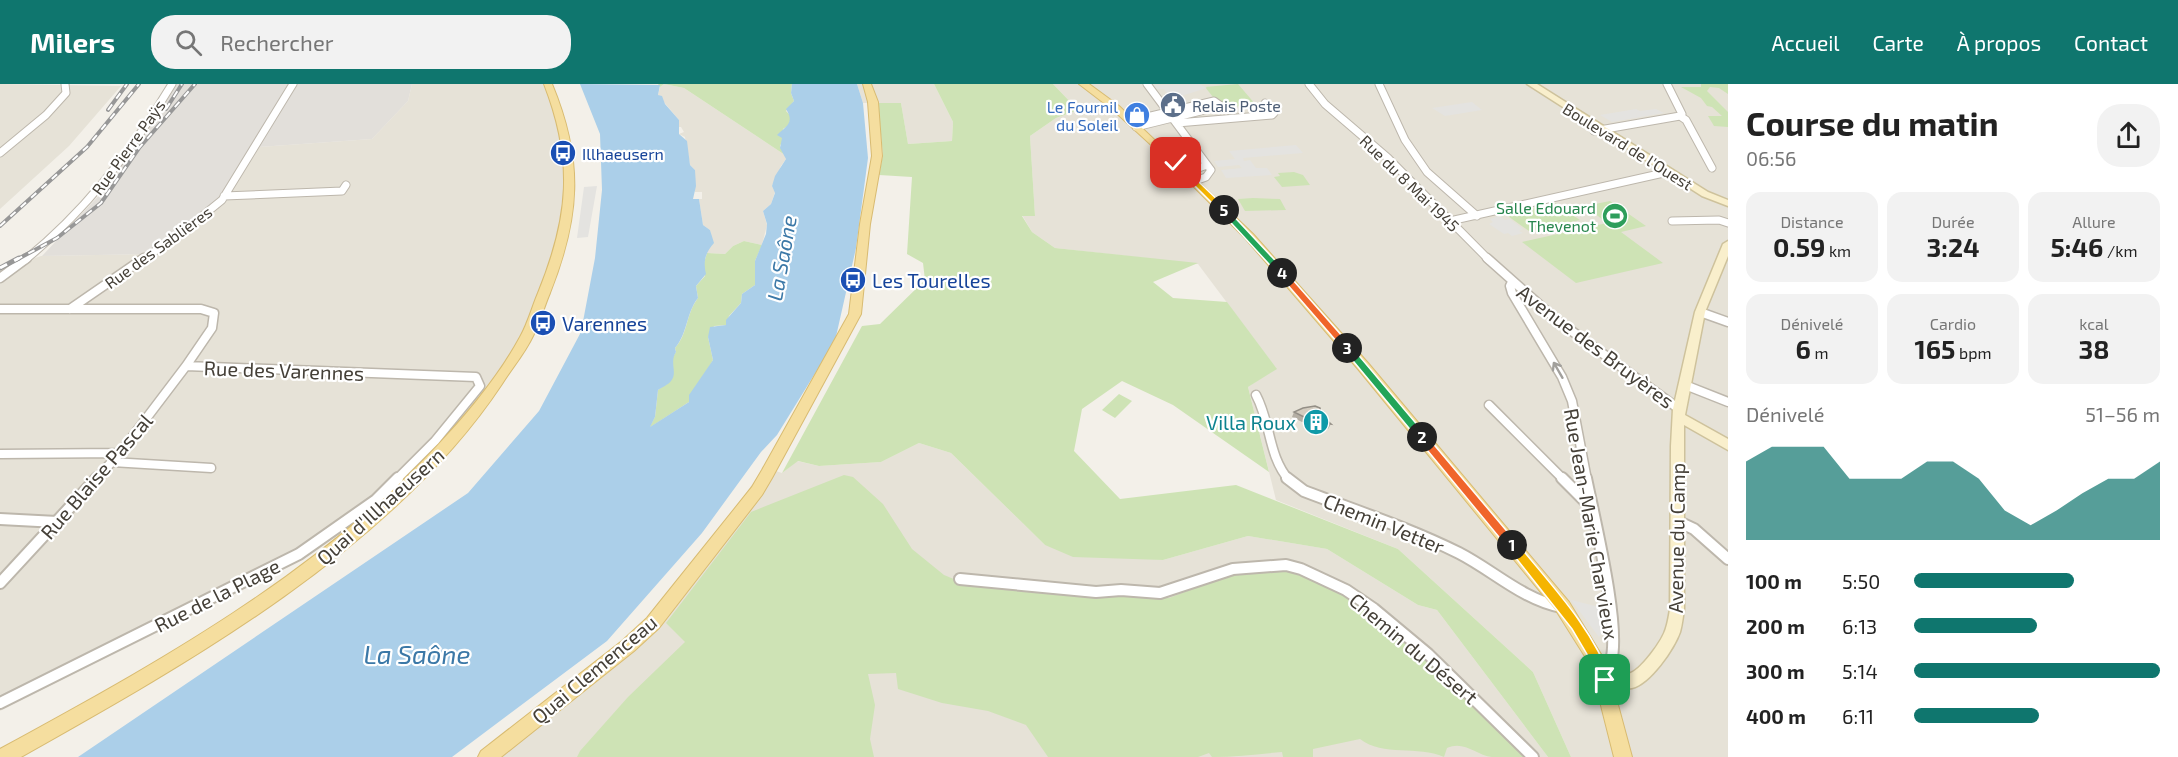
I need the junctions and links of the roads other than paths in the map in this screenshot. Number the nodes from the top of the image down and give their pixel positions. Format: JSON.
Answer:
{"nodes":[{"id":1,"x":65,"y":84,"type":"edge"},
{"id":2,"x":172,"y":84,"type":"edge"},
{"id":3,"x":294,"y":84,"type":"edge"},
{"id":4,"x":548,"y":84,"type":"edge"},
{"id":5,"x":867,"y":84,"type":"edge"},
{"id":6,"x":1148,"y":84,"type":"edge"},
{"id":7,"x":1309,"y":84,"type":"edge"},
{"id":8,"x":1379,"y":84,"type":"edge"},
{"id":9,"x":1531,"y":84,"type":"edge"},
{"id":10,"x":1667,"y":84,"type":"edge"},
{"id":11,"x":1086,"y":85,"type":"edge"},
{"id":12,"x":1265,"y":103,"type":"dead end"},
{"id":13,"x":1680,"y":116,"type":"junction"},
{"id":14,"x":1172,"y":118,"type":"junction"},
{"id":15,"x":1133,"y":124,"type":"junction"},
{"id":16,"x":1598,"y":130,"type":"junction"},
{"id":17,"x":0,"y":153,"type":"edge"},
{"id":18,"x":1207,"y":165,"type":"junction"},
{"id":19,"x":1712,"y":168,"type":"dead end"},
{"id":20,"x":1668,"y":172,"type":"junction"},
{"id":21,"x":1188,"y":174,"type":"junction"},
{"id":22,"x":346,"y":185,"type":"dead end"},
{"id":23,"x":224,"y":196,"type":"junction"},
{"id":24,"x":1728,"y":203,"type":"edge"},
{"id":25,"x":1477,"y":216,"type":"junction"},
{"id":26,"x":1450,"y":221,"type":"junction"},
{"id":27,"x":1672,"y":221,"type":"dead end"},
{"id":28,"x":1728,"y":224,"type":"edge"},
{"id":29,"x":1728,"y":244,"type":"edge"},
{"id":30,"x":0,"y":278,"type":"edge"},
{"id":31,"x":1512,"y":282,"type":"junction"},
{"id":32,"x":0,"y":309,"type":"edge"},
{"id":33,"x":70,"y":309,"type":"junction"},
{"id":34,"x":1701,"y":312,"type":"junction"},
{"id":35,"x":1728,"y":322,"type":"edge"},
{"id":36,"x":186,"y":366,"type":"junction"},
{"id":37,"x":476,"y":377,"type":"joint"},
{"id":38,"x":1684,"y":385,"type":"junction"},
{"id":39,"x":1256,"y":395,"type":"dead end"},
{"id":40,"x":1728,"y":402,"type":"edge"},
{"id":41,"x":1489,"y":405,"type":"dead end"},
{"id":42,"x":1679,"y":413,"type":"junction"},
{"id":43,"x":1728,"y":445,"type":"edge"},
{"id":44,"x":120,"y":453,"type":"junction"},
{"id":45,"x":0,"y":454,"type":"edge"},
{"id":46,"x":112,"y":462,"type":"junction"},
{"id":47,"x":211,"y":468,"type":"dead end"},
{"id":48,"x":1592,"y":507,"type":"junction"},
{"id":49,"x":0,"y":519,"type":"edge"},
{"id":50,"x":57,"y":522,"type":"junction"},
{"id":51,"x":1679,"y":522,"type":"junction"},
{"id":52,"x":1728,"y":559,"type":"edge"},
{"id":53,"x":960,"y":579,"type":"dead end"},
{"id":54,"x":0,"y":583,"type":"edge"},
{"id":55,"x":1563,"y":607,"type":"junction"},
{"id":56,"x":1602,"y":672,"type":"junction"},
{"id":57,"x":0,"y":703,"type":"edge"},
{"id":58,"x":4,"y":757,"type":"edge"},
{"id":59,"x":487,"y":757,"type":"edge"},
{"id":60,"x":1533,"y":757,"type":"edge"},
{"id":61,"x":1623,"y":757,"type":"edge"}],
"edges":[{"from":1,"to":17,"type":"street"},
{"from":2,"to":30,"type":"street","name":"Rue Pierre Paÿs"},
{"from":3,"to":23,"type":"street","name":"Rue des Sablières"},
{"from":4,"to":58,"type":"main road","name":"Quai d'Illhaeusern"},
{"from":5,"to":59,"type":"main road","name":"Quai Clemenceau"},
{"from":6,"to":14,"type":"street"},
{"from":7,"to":26,"type":"street","name":"Rue du 8 Mai 1945"},
{"from":8,"to":25,"type":"street"},
{"from":9,"to":16,"type":"main road","name":"Boulevard de l'Ouest"},
{"from":10,"to":13,"type":"street"},
{"from":11,"to":15,"type":"main road"},
{"from":12,"to":14,"type":"street"},
{"from":13,"to":16,"type":"street"},
{"from":13,"to":19,"type":"street"},
{"from":14,"to":14,"type":"street"},
{"from":14,"to":15,"type":"street"},
{"from":14,"to":18,"type":"street"},
{"from":15,"to":21,"type":"main road"},
{"from":16,"to":20,"type":"main road","name":"Boulevard de l'Ouest"},
{"from":18,"to":21,"type":"street"},
{"from":18,"to":21,"type":"street"},
{"from":20,"to":24,"type":"main road","name":"Boulevard de l'Ouest"},
{"from":20,"to":25,"type":"street"},
{"from":21,"to":55,"type":"main road"},
{"from":22,"to":23,"type":"street"},
{"from":23,"to":33,"type":"street","name":"Rue des Sablières"},
{"from":25,"to":26,"type":"street"},
{"from":26,"to":31,"type":"street","name":"Rue du 8 Mai 1945"},
{"from":27,"to":28,"type":"street"},
{"from":29,"to":34,"type":"main road","name":"Avenue du Camp"},
{"from":31,"to":42,"type":"street","name":"Avenue des Bruyères"},
{"from":48,"to":31,"type":"street","name":"Rue Jean-Marie Charvieux","one_way":true},
{"from":32,"to":33,"type":"street","name":"Rue des Varennes"},
{"from":33,"to":36,"type":"street","name":"Rue des Varennes"},
{"from":34,"to":35,"type":"street"},
{"from":34,"to":38,"type":"main road","name":"Avenue du Camp"},
{"from":36,"to":37,"type":"street","name":"Rue des Varennes"},
{"from":36,"to":44,"type":"street","name":"Rue Blaise Pascal"},
{"from":37,"to":57,"type":"street","name":"Rue de la Plage"},
{"from":38,"to":40,"type":"street"},
{"from":38,"to":42,"type":"main road","name":"Avenue du Camp"},
{"from":39,"to":55,"type":"street","name":"Chemin Vetter"},
{"from":41,"to":48,"type":"street"},
{"from":42,"to":43,"type":"main road","name":"Avenue des Bruyères"},
{"from":42,"to":51,"type":"main road","name":"Avenue du Camp"},
{"from":44,"to":45,"type":"street"},
{"from":44,"to":46,"type":"street","name":"Rue Blaise Pascal"},
{"from":46,"to":47,"type":"street"},
{"from":46,"to":50,"type":"street","name":"Rue Blaise Pascal"},
{"from":48,"to":56,"type":"street","name":"Rue Jean-Marie Charvieux"},
{"from":49,"to":50,"type":"street"},
{"from":50,"to":54,"type":"street","name":"Rue Blaise Pascal"},
{"from":51,"to":52,"type":"street"},
{"from":51,"to":56,"type":"main road","name":"Avenue du Camp"},
{"from":53,"to":60,"type":"street","name":"Chemin du Désert"},
{"from":55,"to":56,"type":"main road"},
{"from":56,"to":61,"type":"main road"}]}
